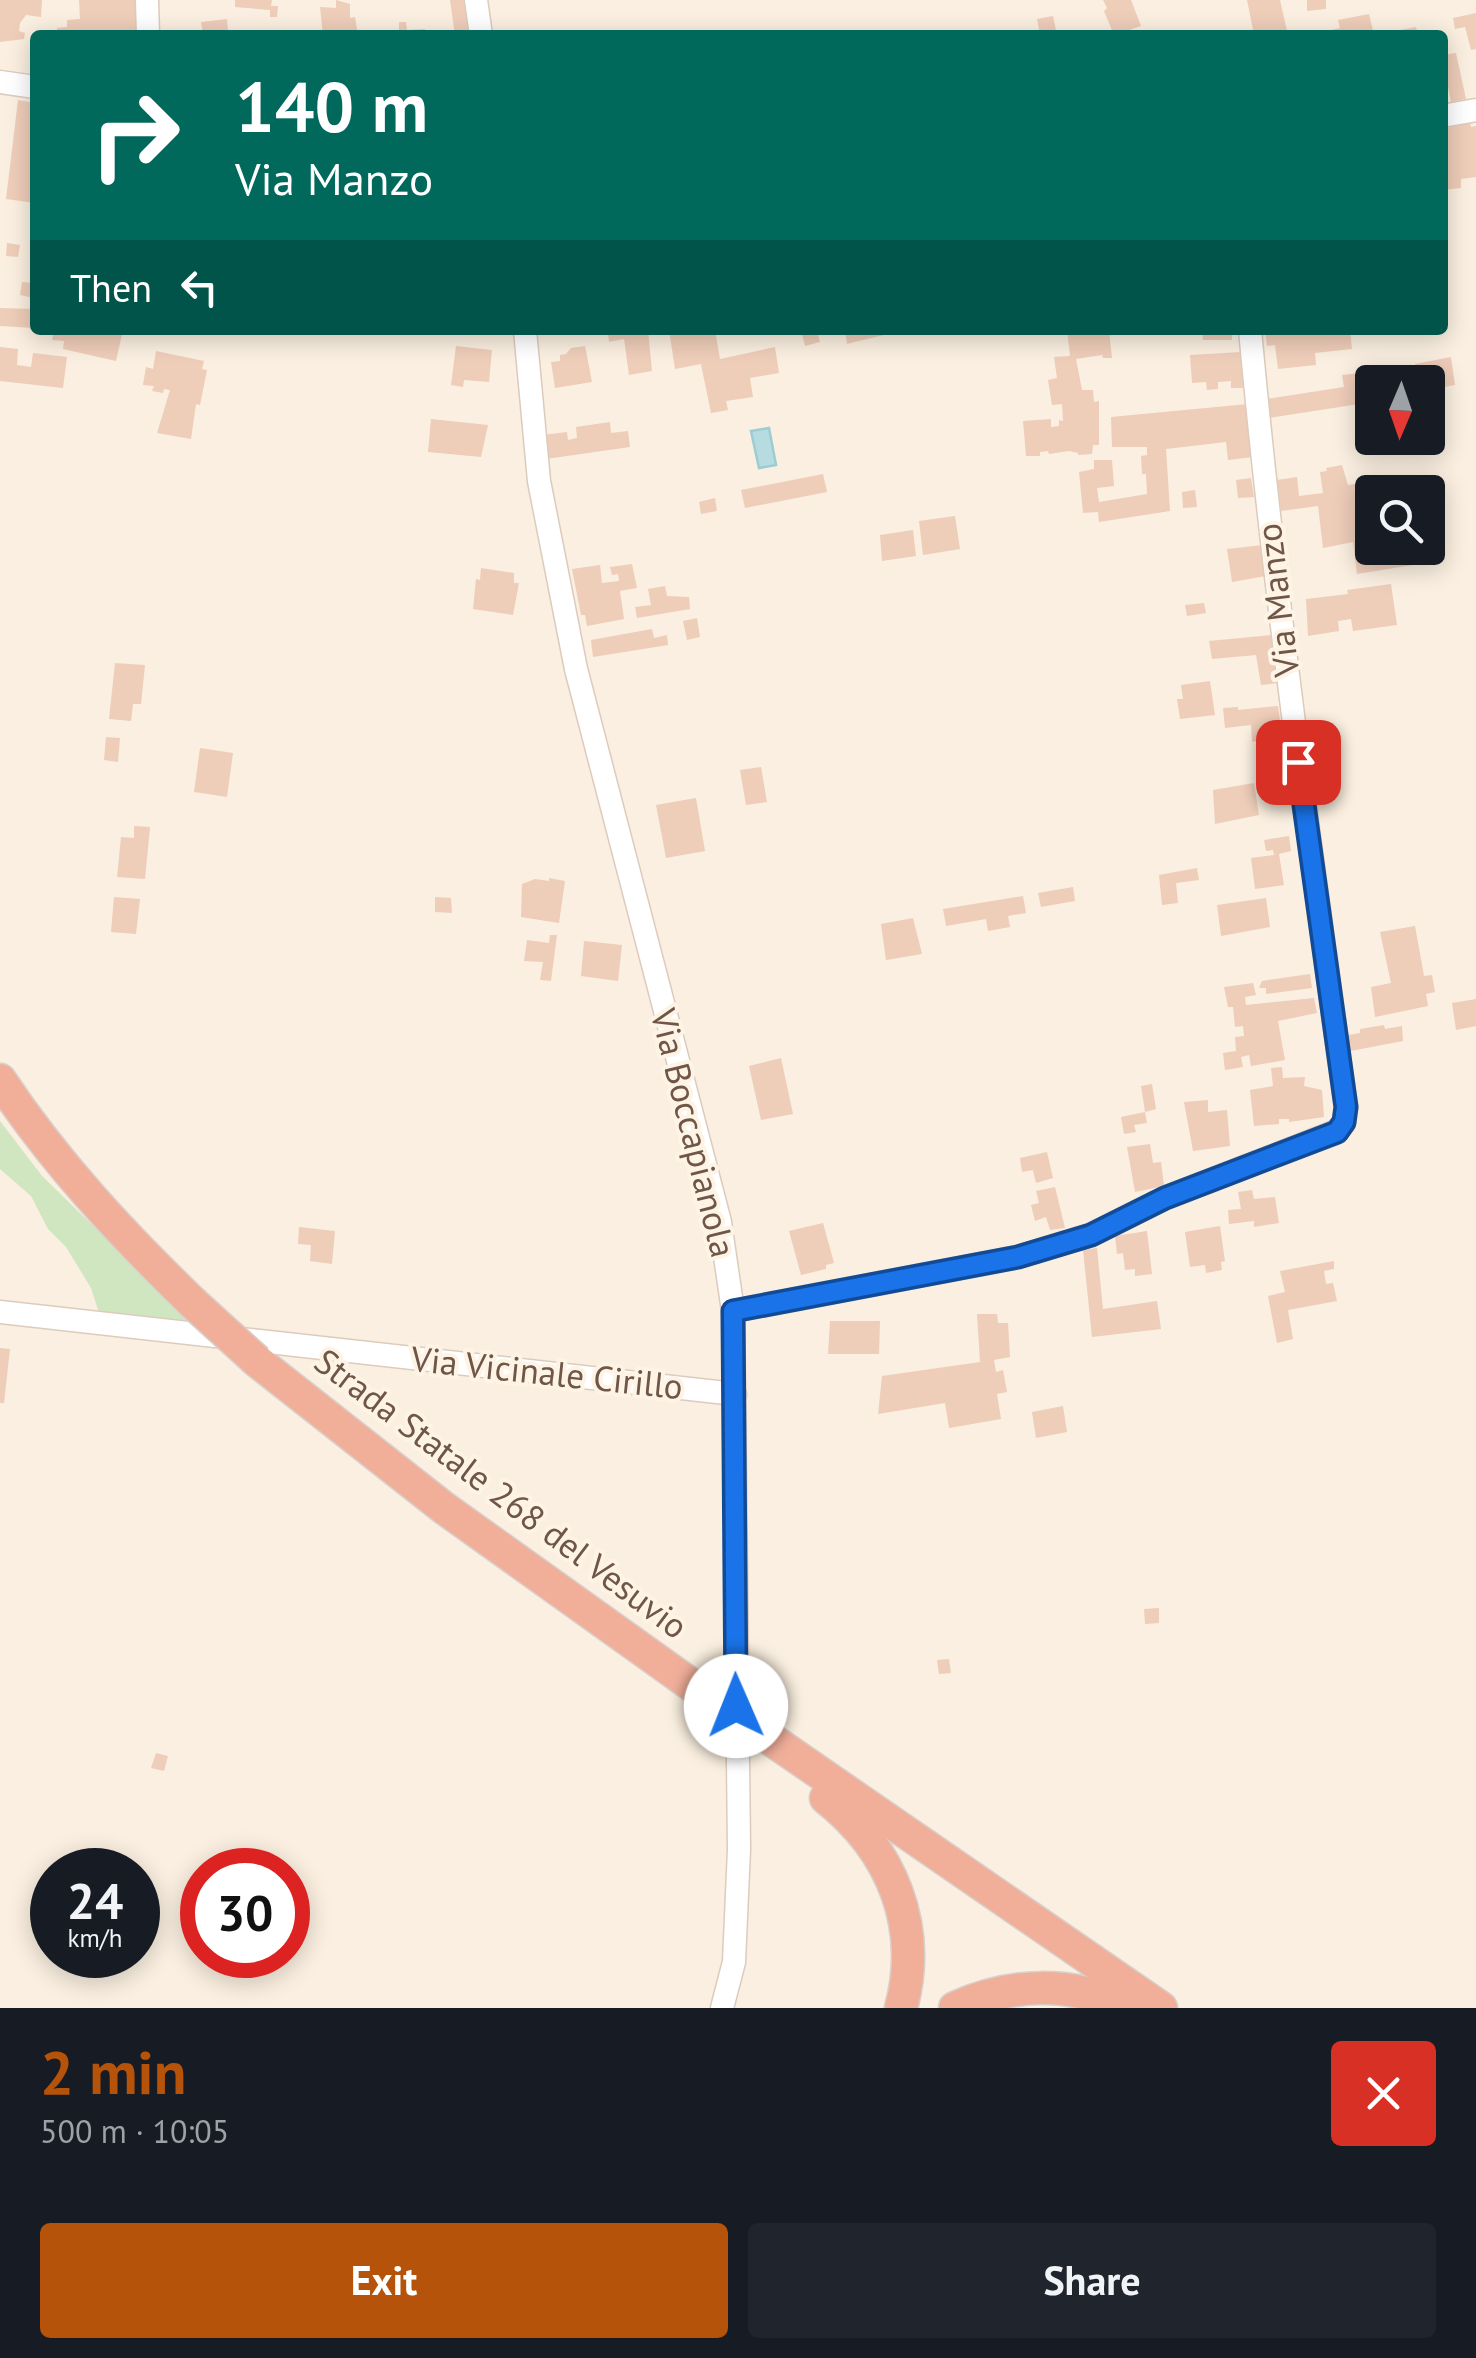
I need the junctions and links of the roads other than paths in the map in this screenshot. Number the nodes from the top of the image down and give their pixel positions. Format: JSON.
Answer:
{"nodes":[{"id":1,"x":147,"y":0,"type":"edge"},
{"id":2,"x":476,"y":0,"type":"edge"},
{"id":3,"x":148,"y":30,"type":"edge"},
{"id":4,"x":480,"y":30,"type":"edge"},
{"id":5,"x":0,"y":82,"type":"edge"},
{"id":6,"x":30,"y":85,"type":"edge"},
{"id":7,"x":1476,"y":110,"type":"edge"},
{"id":8,"x":1448,"y":115,"type":"edge"},
{"id":9,"x":525,"y":335,"type":"edge"},
{"id":10,"x":1251,"y":335,"type":"edge"},
{"id":11,"x":0,"y":1080,"type":"edge"},
{"id":12,"x":733,"y":1311,"type":"junction"},
{"id":13,"x":0,"y":1312,"type":"edge"},
{"id":14,"x":735,"y":1394,"type":"junction"},
{"id":15,"x":772,"y":1740,"type":"junction"},
{"id":16,"x":722,"y":2008,"type":"edge"},
{"id":17,"x":901,"y":2008,"type":"edge"},
{"id":18,"x":955,"y":2008,"type":"edge"},
{"id":19,"x":1126,"y":2008,"type":"edge"},
{"id":20,"x":1161,"y":2008,"type":"edge"}],
"edges":[{"from":1,"to":3,"type":"street"},
{"from":2,"to":4,"type":"street"},
{"from":5,"to":6,"type":"street"},
{"from":7,"to":8,"type":"street"},
{"from":9,"to":12,"type":"street","name":"Via Boccapianola"},
{"from":10,"to":12,"type":"street","name":"Via Manzo"},
{"from":11,"to":15,"type":"highway","name":"Strada Statale 268 del Vesuvio","bridge":true},
{"from":12,"to":14,"type":"street","name":"Via Boccapianola"},
{"from":13,"to":14,"type":"street","name":"Via Vicinale Cirillo"},
{"from":14,"to":16,"type":"street","name":"Via Boccapianola"},
{"from":15,"to":17,"type":"highway"},
{"from":15,"to":20,"type":"highway","name":"Strada Statale 268 del Vesuvio"},
{"from":18,"to":19,"type":"highway"}]}
